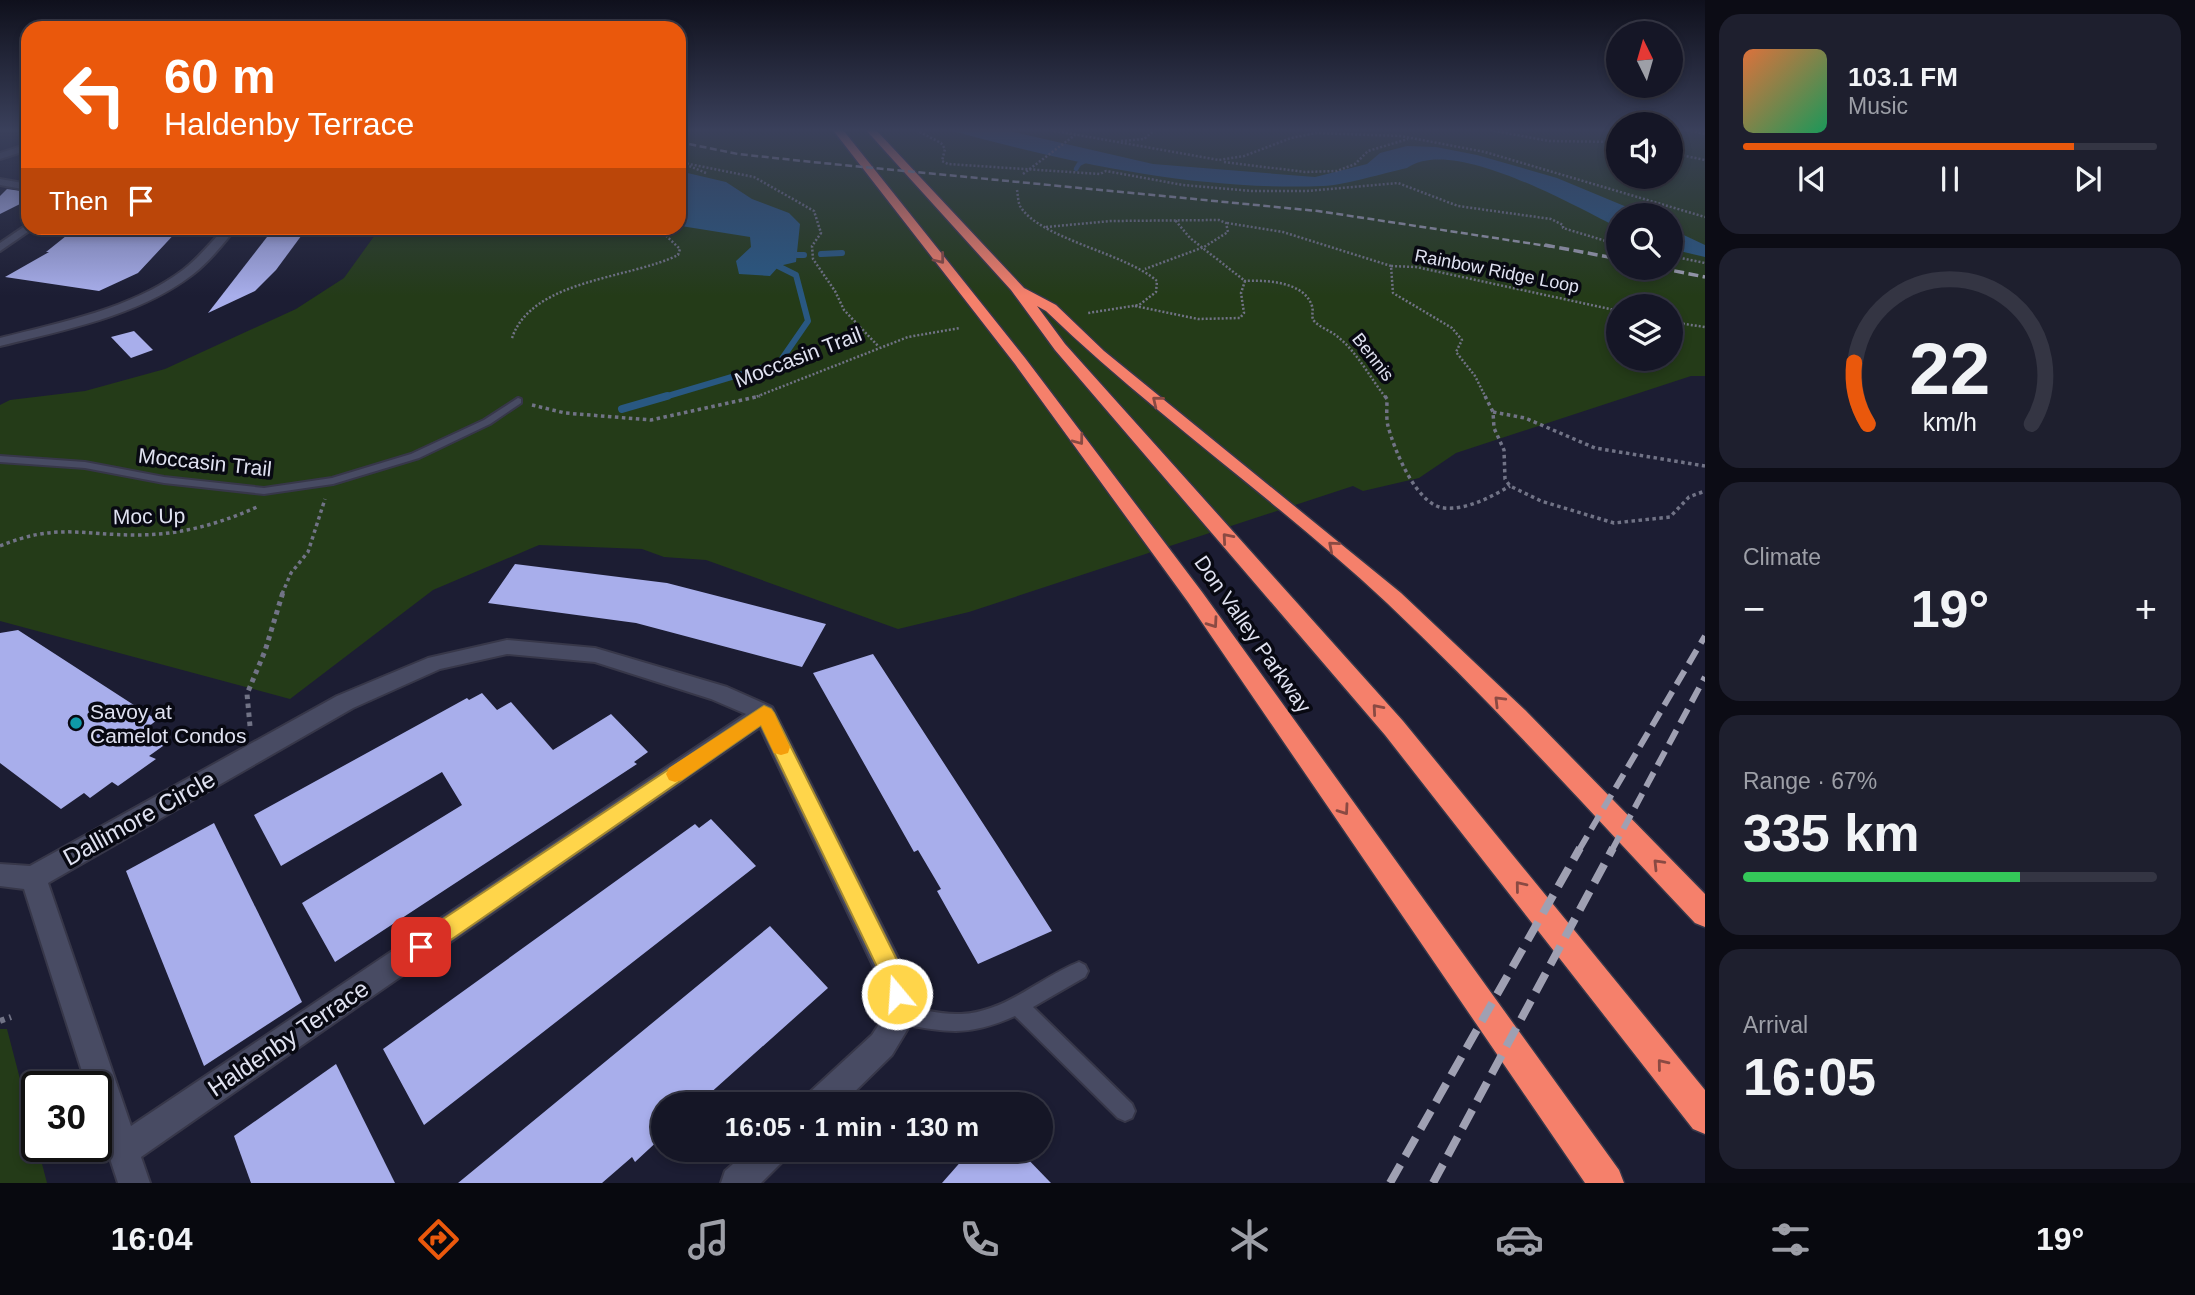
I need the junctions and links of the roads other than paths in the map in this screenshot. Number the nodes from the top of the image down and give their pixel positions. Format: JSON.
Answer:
{"nodes":[{"id":1,"x":881,"y":185,"type":"edge"},
{"id":2,"x":922,"y":185,"type":"edge"},
{"id":3,"x":21,"y":233,"type":"edge"},
{"id":4,"x":224,"y":235,"type":"edge"},
{"id":5,"x":0,"y":248,"type":"edge"},
{"id":6,"x":1016,"y":287,"type":"junction"},
{"id":7,"x":0,"y":342,"type":"edge"},
{"id":8,"x":518,"y":401,"type":"road end"},
{"id":9,"x":0,"y":459,"type":"edge"},
{"id":10,"x":764,"y":713,"type":"junction"},
{"id":11,"x":0,"y":876,"type":"edge"},
{"id":12,"x":33,"y":878,"type":"junction"},
{"id":13,"x":1705,"y":914,"type":"edge"},
{"id":14,"x":1079,"y":971,"type":"dead end"},
{"id":15,"x":1017,"y":1005,"type":"junction"},
{"id":16,"x":902,"y":1015,"type":"junction"},
{"id":17,"x":833,"y":1092,"type":"edge"},
{"id":18,"x":1125,"y":1111,"type":"dead end"},
{"id":19,"x":1705,"y":1117,"type":"edge"},
{"id":20,"x":124,"y":1150,"type":"junction"},
{"id":21,"x":759,"y":1162,"type":"edge"},
{"id":22,"x":134,"y":1183,"type":"edge"},
{"id":23,"x":737,"y":1183,"type":"edge"},
{"id":24,"x":1606,"y":1183,"type":"edge"}],
"edges":[{"from":1,"to":24,"type":"highway","name":"Don Valley Parkway","one_way":true},
{"from":2,"to":6,"type":"highway","name":"Don Valley Parkway"},
{"from":3,"to":5,"type":"street"},
{"from":4,"to":7,"type":"street"},
{"from":13,"to":6,"type":"highway","one_way":true},
{"from":19,"to":6,"type":"highway","name":"Don Valley Parkway","one_way":true},
{"from":8,"to":9,"type":"lane","name":"Moccasin Trail"},
{"from":10,"to":12,"type":"street","name":"Dallimore Circle"},
{"from":10,"to":16,"type":"street"},
{"from":10,"to":20,"type":"street","name":"Haldenby Terrace"},
{"from":11,"to":12,"type":"street"},
{"from":12,"to":20,"type":"street"},
{"from":14,"to":15,"type":"lane"},
{"from":15,"to":16,"type":"lane"},
{"from":15,"to":18,"type":"lane"},
{"from":16,"to":17,"type":"street"},
{"from":20,"to":22,"type":"street"},
{"from":21,"to":23,"type":"street"}]}
